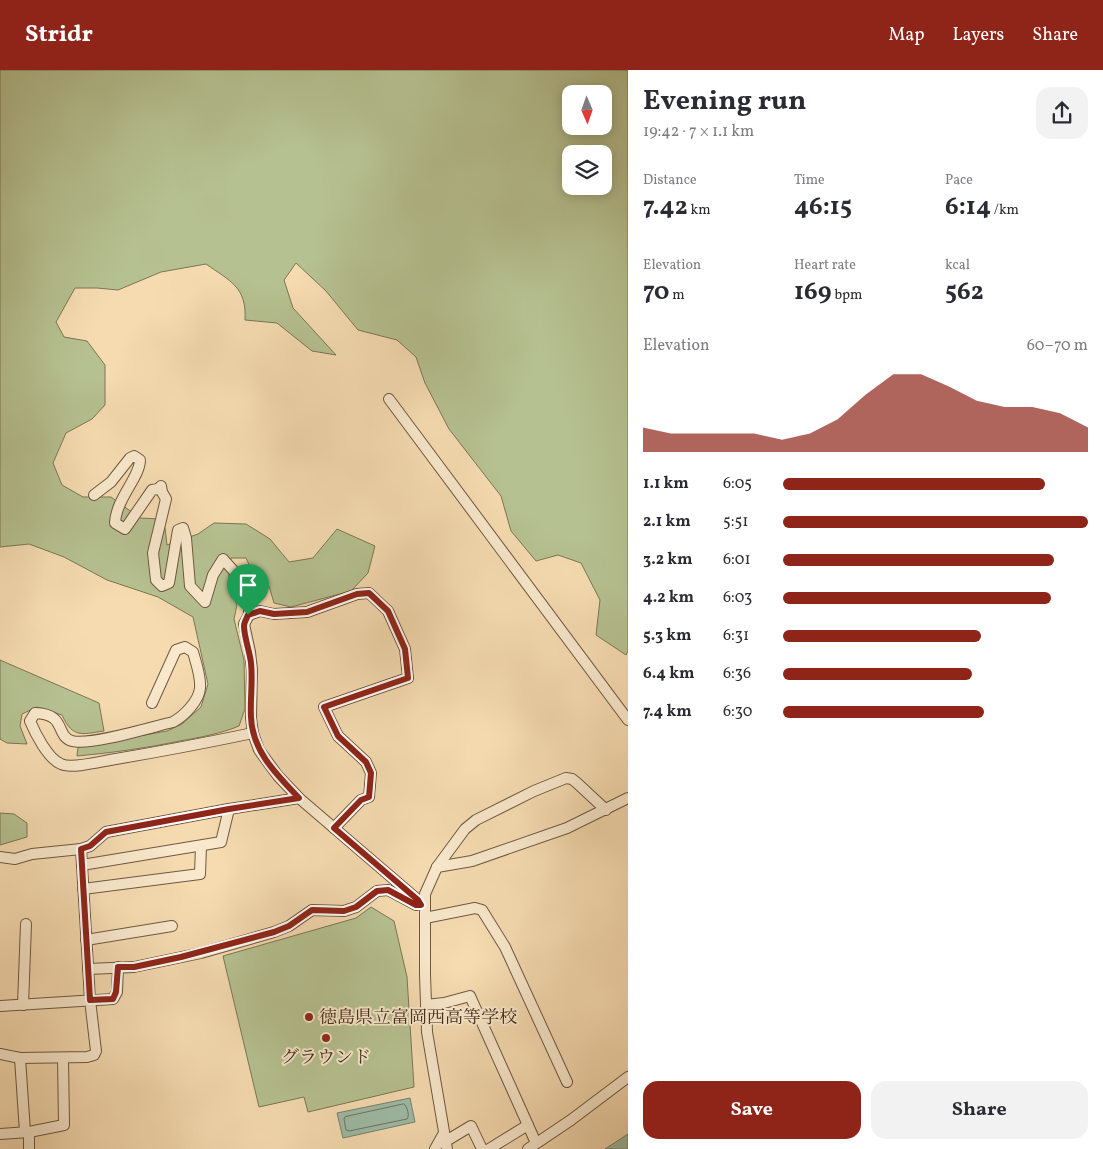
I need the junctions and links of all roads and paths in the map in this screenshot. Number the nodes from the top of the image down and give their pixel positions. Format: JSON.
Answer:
{"nodes":[{"id":1,"x":388,"y":399,"type":"dead end"},
{"id":2,"x":94,"y":495,"type":"dead end"},
{"id":3,"x":248,"y":615,"type":"junction"},
{"id":4,"x":152,"y":703,"type":"dead end"},
{"id":5,"x":628,"y":720,"type":"edge"},
{"id":6,"x":253,"y":732,"type":"junction"},
{"id":7,"x":299,"y":798,"type":"junction"},
{"id":8,"x":628,"y":798,"type":"edge"},
{"id":9,"x":229,"y":809,"type":"junction"},
{"id":10,"x":606,"y":810,"type":"junction"},
{"id":11,"x":334,"y":828,"type":"junction"},
{"id":12,"x":202,"y":846,"type":"junction"},
{"id":13,"x":81,"y":849,"type":"junction"},
{"id":14,"x":0,"y":857,"type":"edge"},
{"id":15,"x":82,"y":866,"type":"junction"},
{"id":16,"x":436,"y":867,"type":"junction"},
{"id":17,"x":83,"y":889,"type":"junction"},
{"id":18,"x":424,"y":910,"type":"junction"},
{"id":19,"x":26,"y":924,"type":"dead end"},
{"id":20,"x":172,"y":926,"type":"dead end"},
{"id":21,"x":86,"y":940,"type":"junction"},
{"id":22,"x":118,"y":967,"type":"junction"},
{"id":23,"x":88,"y":969,"type":"junction"},
{"id":24,"x":90,"y":1000,"type":"junction"},
{"id":25,"x":23,"y":1005,"type":"junction"},
{"id":26,"x":426,"y":1005,"type":"junction"},
{"id":27,"x":0,"y":1006,"type":"edge"},
{"id":28,"x":0,"y":1054,"type":"edge"},
{"id":29,"x":20,"y":1058,"type":"junction"},
{"id":30,"x":63,"y":1058,"type":"junction"},
{"id":31,"x":628,"y":1078,"type":"edge"},
{"id":32,"x":567,"y":1082,"type":"dead end"},
{"id":33,"x":528,"y":1125,"type":"junction"},
{"id":34,"x":27,"y":1132,"type":"junction"},
{"id":35,"x":0,"y":1134,"type":"edge"},
{"id":36,"x":445,"y":1141,"type":"edge"},
{"id":37,"x":532,"y":1146,"type":"edge"},
{"id":38,"x":29,"y":1149,"type":"edge"},
{"id":39,"x":435,"y":1149,"type":"edge"},
{"id":40,"x":482,"y":1149,"type":"edge"},
{"id":41,"x":489,"y":1149,"type":"edge"}],
"edges":[{"from":1,"to":5,"type":"street"},
{"from":2,"to":3,"type":"street"},
{"from":3,"to":6,"type":"street"},
{"from":3,"to":11,"type":"street"},
{"from":4,"to":6,"type":"street"},
{"from":6,"to":7,"type":"street"},
{"from":7,"to":9,"type":"street"},
{"from":7,"to":11,"type":"street"},
{"from":8,"to":10,"type":"street"},
{"from":9,"to":12,"type":"street"},
{"from":9,"to":13,"type":"street"},
{"from":10,"to":16,"type":"street"},
{"from":10,"to":16,"type":"street"},
{"from":11,"to":18,"type":"street"},
{"from":12,"to":15,"type":"street"},
{"from":12,"to":17,"type":"street"},
{"from":13,"to":14,"type":"street"},
{"from":13,"to":15,"type":"street"},
{"from":15,"to":17,"type":"street"},
{"from":16,"to":18,"type":"street"},
{"from":17,"to":21,"type":"street"},
{"from":18,"to":22,"type":"street"},
{"from":18,"to":26,"type":"street"},
{"from":18,"to":32,"type":"street"},
{"from":19,"to":25,"type":"street"},
{"from":20,"to":21,"type":"street"},
{"from":21,"to":23,"type":"street"},
{"from":22,"to":23,"type":"street"},
{"from":22,"to":24,"type":"street"},
{"from":23,"to":24,"type":"street"},
{"from":24,"to":25,"type":"street"},
{"from":24,"to":30,"type":"street"},
{"from":25,"to":27,"type":"street"},
{"from":26,"to":33,"type":"street"},
{"from":26,"to":36,"type":"street"},
{"from":28,"to":29,"type":"street"},
{"from":29,"to":30,"type":"street"},
{"from":29,"to":34,"type":"street"},
{"from":30,"to":34,"type":"street"},
{"from":31,"to":37,"type":"street"},
{"from":33,"to":37,"type":"street"},
{"from":33,"to":41,"type":"street"},
{"from":34,"to":35,"type":"street"},
{"from":34,"to":38,"type":"street"},
{"from":36,"to":39,"type":"street"},
{"from":36,"to":40,"type":"street"}]}
